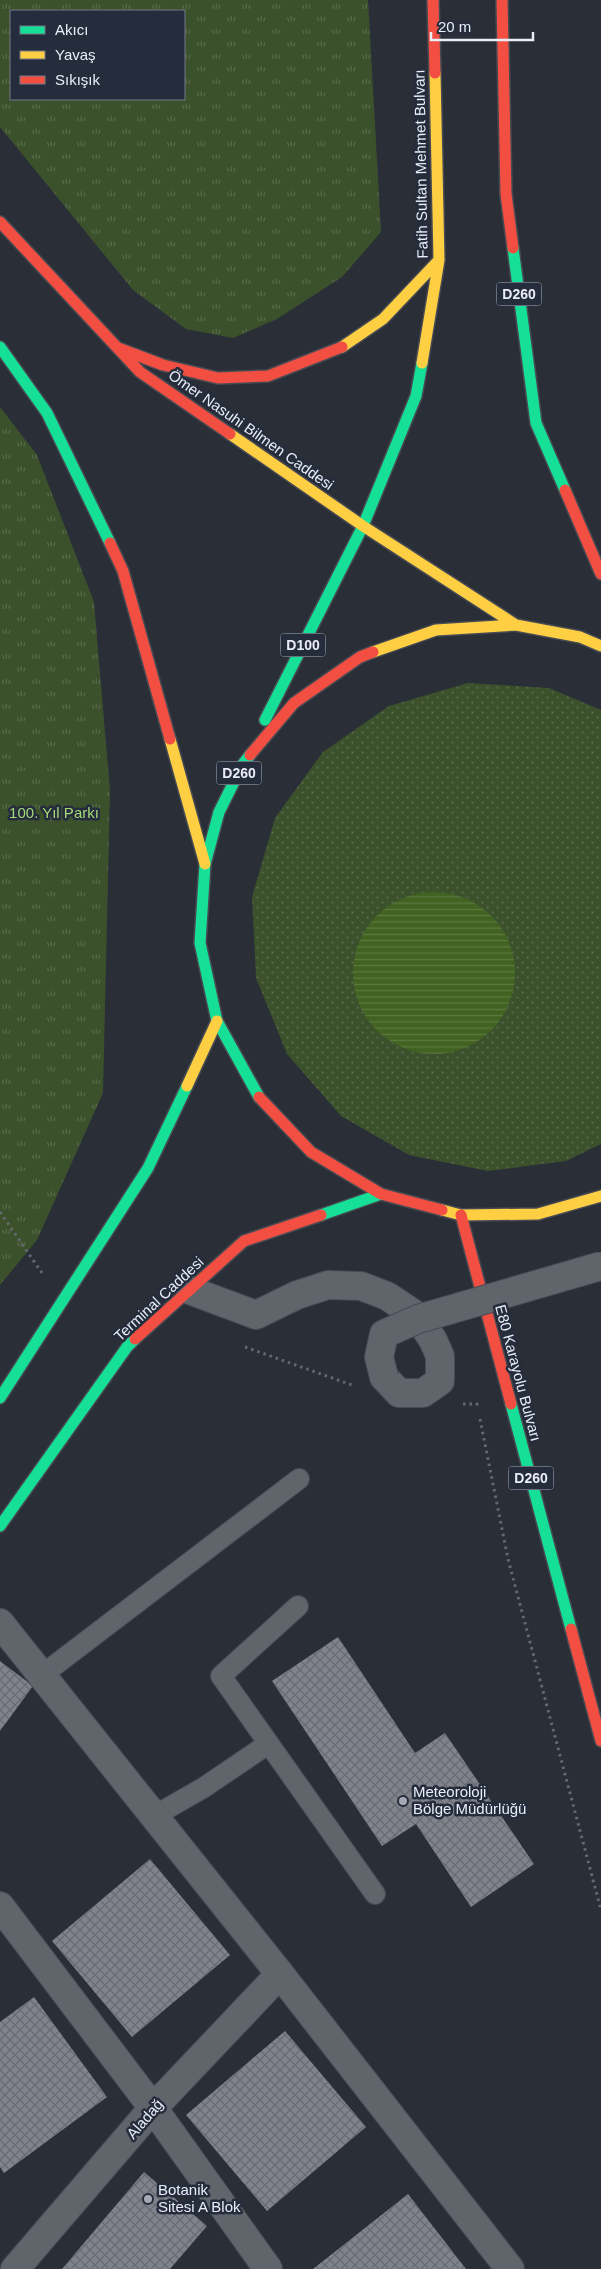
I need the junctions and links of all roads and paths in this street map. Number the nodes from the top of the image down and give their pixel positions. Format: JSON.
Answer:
{"nodes":[{"id":1,"x":433,"y":0,"type":"edge"},
{"id":2,"x":502,"y":0,"type":"edge"},
{"id":3,"x":0,"y":222,"type":"edge"},
{"id":4,"x":439,"y":260,"type":"junction"},
{"id":5,"x":0,"y":346,"type":"edge"},
{"id":6,"x":118,"y":348,"type":"junction"},
{"id":7,"x":363,"y":526,"type":"junction"},
{"id":8,"x":601,"y":574,"type":"edge"},
{"id":9,"x":516,"y":625,"type":"junction"},
{"id":10,"x":601,"y":646,"type":"edge"},
{"id":11,"x":243,"y":764,"type":"junction"},
{"id":12,"x":204,"y":864,"type":"junction"},
{"id":13,"x":217,"y":1020,"type":"junction"},
{"id":14,"x":381,"y":1194,"type":"junction"},
{"id":15,"x":601,"y":1196,"type":"edge"},
{"id":16,"x":0,"y":1212,"type":"edge"},
{"id":17,"x":461,"y":1215,"type":"junction"},
{"id":18,"x":601,"y":1266,"type":"edge"},
{"id":19,"x":189,"y":1290,"type":"junction"},
{"id":20,"x":62,"y":1302,"type":"junction"},
{"id":21,"x":256,"y":1315,"type":"junction"},
{"id":22,"x":356,"y":1386,"type":"dead end"},
{"id":23,"x":0,"y":1398,"type":"edge"},
{"id":24,"x":458,"y":1404,"type":"dead end"},
{"id":25,"x":299,"y":1479,"type":"dead end"},
{"id":26,"x":0,"y":1526,"type":"edge"},
{"id":27,"x":298,"y":1606,"type":"dead end"},
{"id":28,"x":0,"y":1623,"type":"edge"},
{"id":29,"x":42,"y":1675,"type":"junction"},
{"id":30,"x":601,"y":1741,"type":"edge"},
{"id":31,"x":268,"y":1744,"type":"junction"},
{"id":32,"x":154,"y":1816,"type":"junction"},
{"id":33,"x":375,"y":1894,"type":"dead end"},
{"id":34,"x":0,"y":1906,"type":"edge"},
{"id":35,"x":601,"y":1910,"type":"edge"},
{"id":36,"x":280,"y":1974,"type":"junction"},
{"id":37,"x":153,"y":2108,"type":"junction"},
{"id":38,"x":15,"y":2269,"type":"edge"},
{"id":39,"x":268,"y":2269,"type":"edge"},
{"id":40,"x":510,"y":2269,"type":"edge"}],
"edges":[{"from":1,"to":4,"type":"main road","name":"Fatih Sultan Mehmet Bulvarı"},
{"from":2,"to":8,"type":"main road","number":"D260"},
{"from":3,"to":6,"type":"main road","name":"Ömer Nasuhi Bilmen Caddesi"},
{"from":4,"to":6,"type":"main road"},
{"from":4,"to":7,"type":"main road","name":"Fatih Sultan Mehmet Bulvarı"},
{"from":5,"to":12,"type":"main road"},
{"from":6,"to":7,"type":"main road","name":"Ömer Nasuhi Bilmen Caddesi"},
{"from":7,"to":9,"type":"main road","name":"Ömer Nasuhi Bilmen Caddesi"},
{"from":7,"to":11,"type":"main road","number":"D100"},
{"from":9,"to":10,"type":"main road","number":"D260"},
{"from":9,"to":11,"type":"main road","number":"D260"},
{"from":11,"to":12,"type":"main road","number":"D260"},
{"from":12,"to":13,"type":"main road","number":"D260"},
{"from":13,"to":14,"type":"main road","number":"D260"},
{"from":13,"to":20,"type":"main road"},
{"from":14,"to":17,"type":"main road","number":"D260"},
{"from":14,"to":19,"type":"main road","name":"Terminal Caddesi"},
{"from":15,"to":17,"type":"main road","number":"D260"},
{"from":16,"to":20,"type":"path"},
{"from":17,"to":30,"type":"main road","name":"E80 Karayolu Bulvarı","number":"D260"},
{"from":18,"to":21,"type":"street","bridge":true},
{"from":19,"to":21,"type":"street"},
{"from":19,"to":26,"type":"main road","name":"Terminal Caddesi"},
{"from":20,"to":23,"type":"main road"},
{"from":21,"to":22,"type":"path"},
{"from":24,"to":35,"type":"path"},
{"from":25,"to":29,"type":"lane"},
{"from":27,"to":31,"type":"lane"},
{"from":28,"to":29,"type":"street"},
{"from":29,"to":32,"type":"street"},
{"from":31,"to":32,"type":"lane"},
{"from":31,"to":33,"type":"lane"},
{"from":32,"to":36,"type":"street"},
{"from":34,"to":37,"type":"street"},
{"from":36,"to":37,"type":"street","name":"Aladağ"},
{"from":36,"to":40,"type":"street"},
{"from":37,"to":38,"type":"street","name":"Aladağ"},
{"from":37,"to":39,"type":"street"}]}
